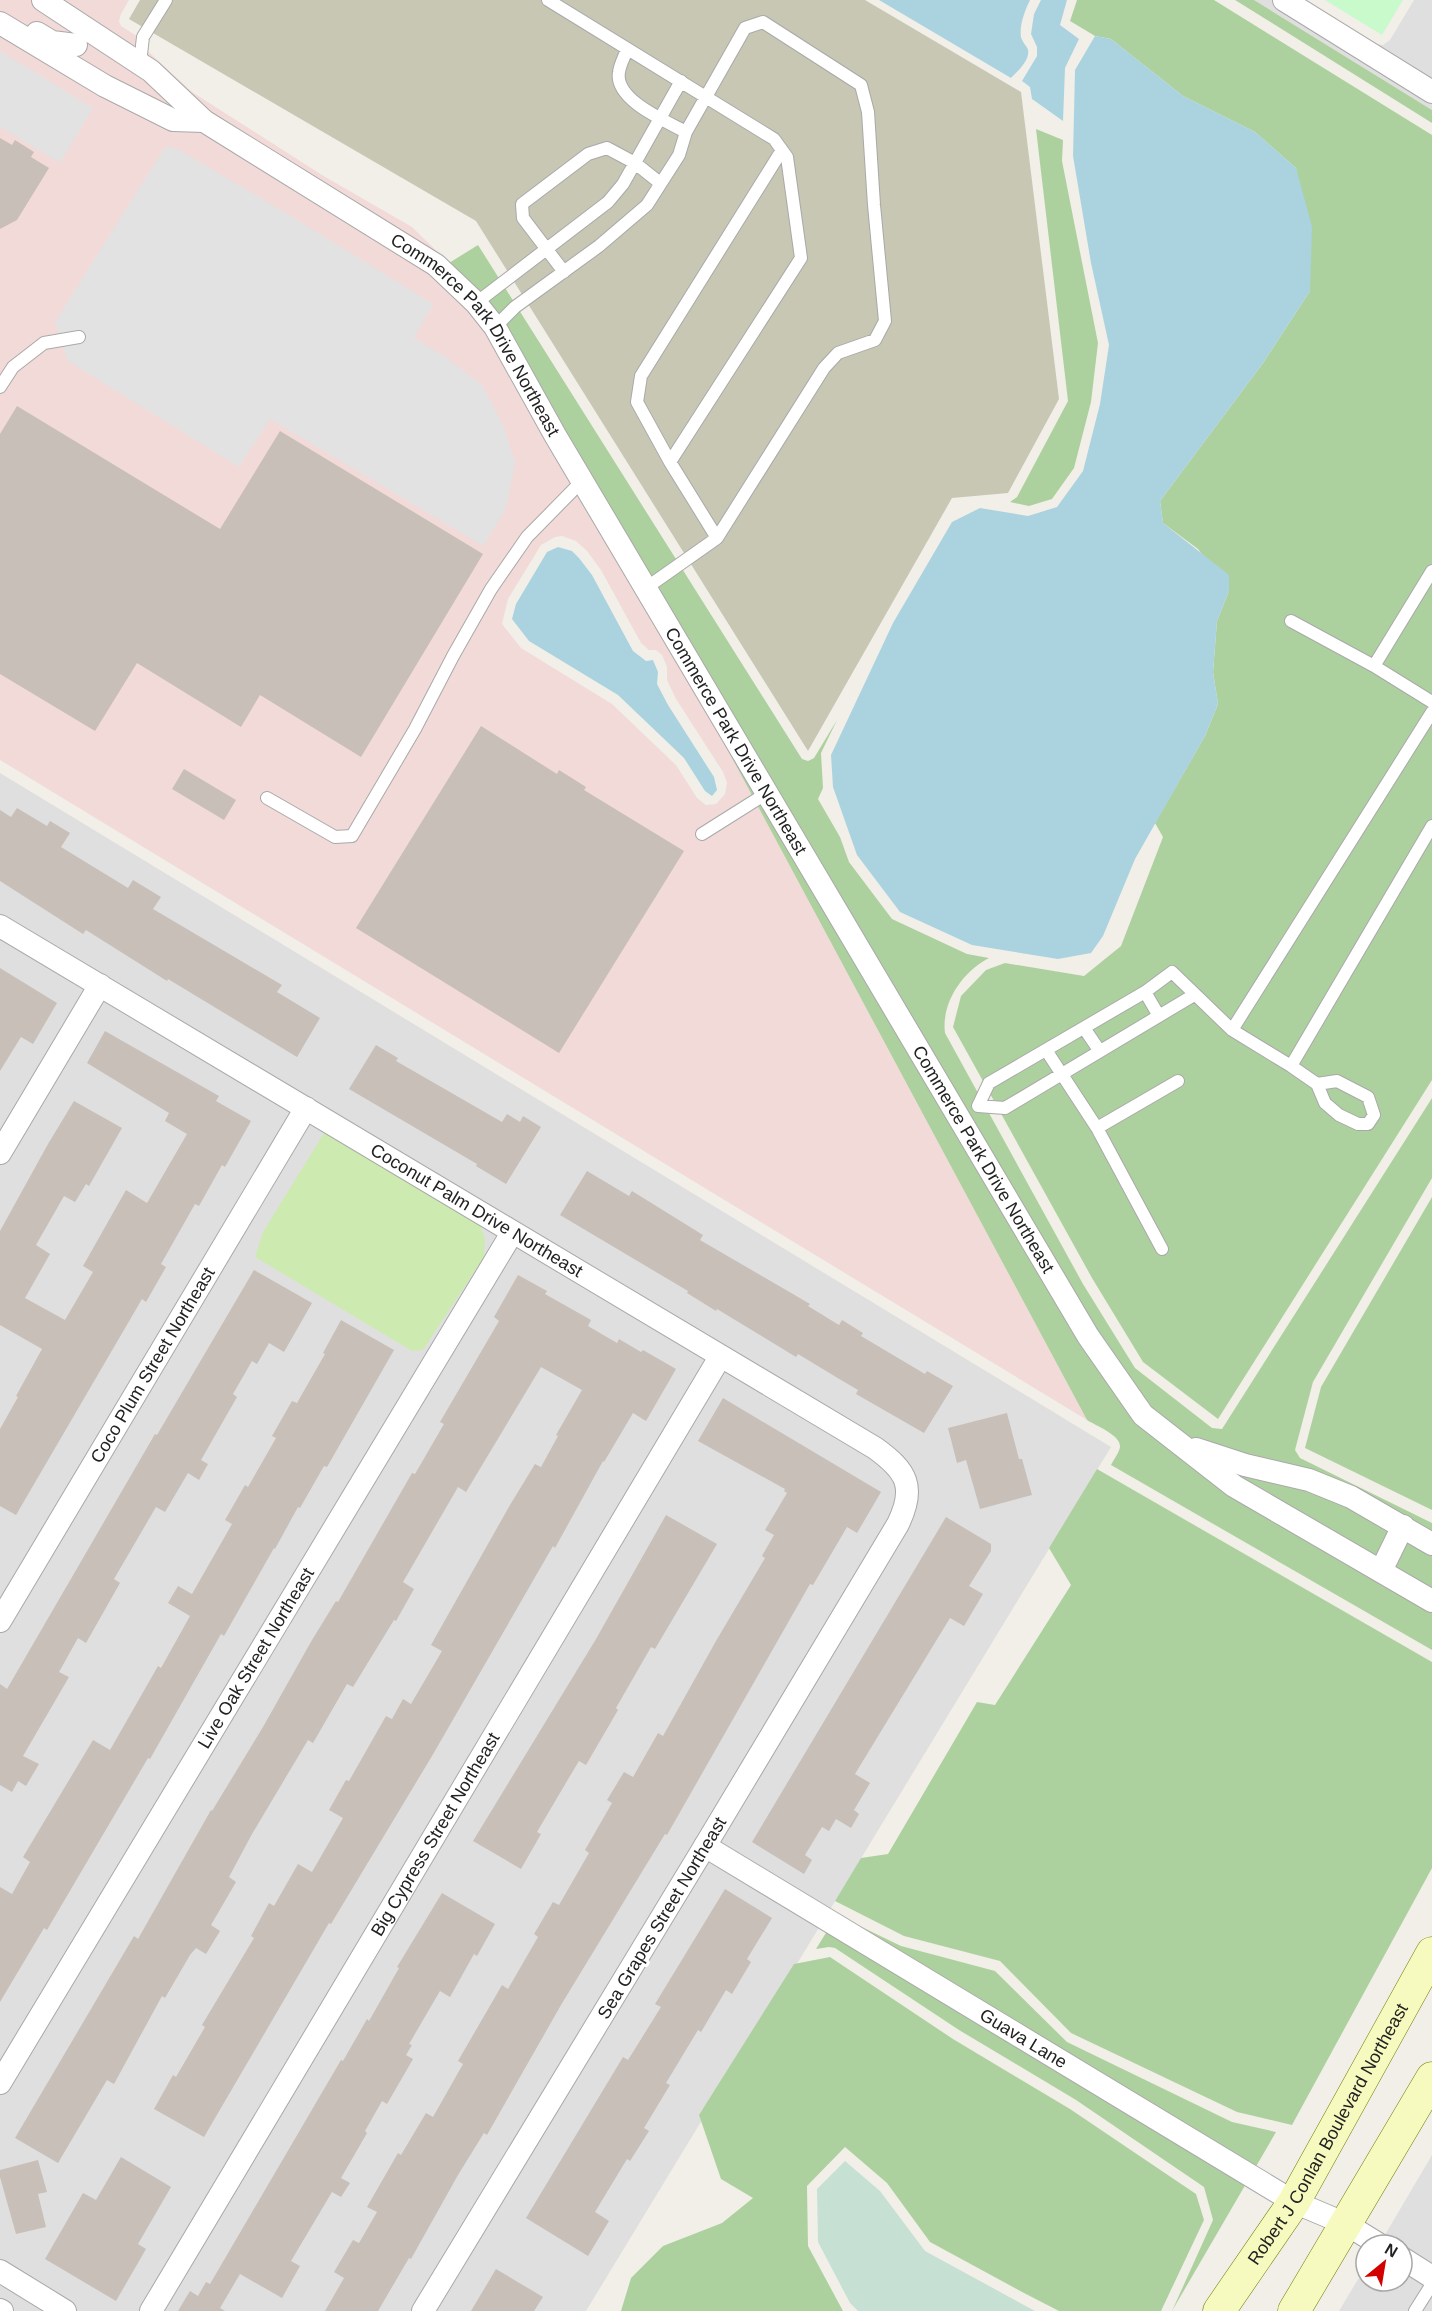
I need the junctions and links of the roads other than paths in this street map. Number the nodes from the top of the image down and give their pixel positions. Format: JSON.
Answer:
{"nodes":[{"id":1,"x":43,"y":0,"type":"edge"},
{"id":2,"x":166,"y":0,"type":"edge"},
{"id":3,"x":548,"y":0,"type":"edge"},
{"id":4,"x":1284,"y":0,"type":"edge"},
{"id":5,"x":0,"y":11,"type":"edge"},
{"id":6,"x":0,"y":22,"type":"edge"},
{"id":7,"x":77,"y":46,"type":"junction"},
{"id":8,"x":627,"y":49,"type":"junction"},
{"id":9,"x":140,"y":63,"type":"junction"},
{"id":10,"x":681,"y":81,"type":"junction"},
{"id":11,"x":1432,"y":92,"type":"edge"},
{"id":12,"x":706,"y":96,"type":"junction"},
{"id":13,"x":660,"y":118,"type":"junction"},
{"id":14,"x":204,"y":121,"type":"junction"},
{"id":15,"x":686,"y":132,"type":"junction"},
{"id":16,"x":782,"y":150,"type":"junction"},
{"id":17,"x":635,"y":163,"type":"junction"},
{"id":18,"x":660,"y":183,"type":"junction"},
{"id":19,"x":548,"y":250,"type":"junction"},
{"id":20,"x":564,"y":272,"type":"junction"},
{"id":21,"x":476,"y":303,"type":"junction"},
{"id":22,"x":495,"y":327,"type":"junction"},
{"id":23,"x":79,"y":338,"type":"dead end"},
{"id":24,"x":0,"y":387,"type":"edge"},
{"id":25,"x":670,"y":462,"type":"junction"},
{"id":26,"x":582,"y":481,"type":"junction"},
{"id":27,"x":717,"y":538,"type":"junction"},
{"id":28,"x":1432,"y":571,"type":"edge"},
{"id":29,"x":646,"y":588,"type":"junction"},
{"id":30,"x":1291,"y":621,"type":"dead end"},
{"id":31,"x":1374,"y":666,"type":"junction"},
{"id":32,"x":1432,"y":702,"type":"edge"},
{"id":33,"x":1432,"y":711,"type":"edge"},
{"id":34,"x":767,"y":793,"type":"junction"},
{"id":35,"x":267,"y":798,"type":"dead end"},
{"id":36,"x":1432,"y":826,"type":"edge"},
{"id":37,"x":702,"y":834,"type":"dead end"},
{"id":38,"x":0,"y":926,"type":"edge"},
{"id":39,"x":100,"y":985,"type":"junction"},
{"id":40,"x":1145,"y":992,"type":"junction"},
{"id":41,"x":1194,"y":995,"type":"junction"},
{"id":42,"x":1159,"y":1016,"type":"junction"},
{"id":43,"x":1084,"y":1028,"type":"junction"},
{"id":44,"x":1232,"y":1030,"type":"junction"},
{"id":45,"x":1046,"y":1050,"type":"junction"},
{"id":46,"x":1099,"y":1050,"type":"junction"},
{"id":47,"x":1291,"y":1066,"type":"junction"},
{"id":48,"x":1061,"y":1075,"type":"junction"},
{"id":49,"x":1178,"y":1081,"type":"dead end"},
{"id":50,"x":1317,"y":1084,"type":"junction"},
{"id":51,"x":306,"y":1108,"type":"junction"},
{"id":52,"x":969,"y":1113,"type":"junction"},
{"id":53,"x":1097,"y":1128,"type":"junction"},
{"id":54,"x":0,"y":1154,"type":"edge"},
{"id":55,"x":512,"y":1233,"type":"junction"},
{"id":56,"x":1162,"y":1249,"type":"dead end"},
{"id":57,"x":720,"y":1357,"type":"junction"},
{"id":58,"x":1183,"y":1444,"type":"junction"},
{"id":59,"x":898,"y":1524,"type":"joint"},
{"id":60,"x":1403,"y":1526,"type":"junction"},
{"id":61,"x":1432,"y":1544,"type":"edge"},
{"id":62,"x":1381,"y":1570,"type":"junction"},
{"id":63,"x":1432,"y":1601,"type":"edge"},
{"id":64,"x":0,"y":1621,"type":"edge"},
{"id":65,"x":705,"y":1846,"type":"junction"},
{"id":66,"x":1432,"y":1953,"type":"edge"},
{"id":67,"x":1432,"y":2078,"type":"edge"},
{"id":68,"x":0,"y":2083,"type":"edge"},
{"id":69,"x":1294,"y":2202,"type":"junction"},
{"id":70,"x":1346,"y":2224,"type":"junction"},
{"id":71,"x":1361,"y":2233,"type":"edge"},
{"id":72,"x":1414,"y":2266,"type":"edge"},
{"id":73,"x":0,"y":2271,"type":"edge"},
{"id":74,"x":1432,"y":2277,"type":"edge"},
{"id":75,"x":1432,"y":2284,"type":"edge"},
{"id":76,"x":65,"y":2311,"type":"edge"},
{"id":77,"x":151,"y":2311,"type":"edge"},
{"id":78,"x":423,"y":2311,"type":"edge"},
{"id":79,"x":1219,"y":2311,"type":"edge"},
{"id":80,"x":1294,"y":2311,"type":"edge"},
{"id":81,"x":1415,"y":2311,"type":"edge"}],
"edges":[{"from":1,"to":7,"type":"street","name":"Commerce Park Drive Northeast"},
{"from":2,"to":9,"type":"lane"},
{"from":3,"to":8,"type":"lane"},
{"from":4,"to":11,"type":"street"},
{"from":5,"to":7,"type":"street"},
{"from":6,"to":7,"type":"street","name":"Commerce Park Drive Northeast"},
{"from":7,"to":9,"type":"street","name":"Commerce Park Drive Northeast"},
{"from":7,"to":14,"type":"street","name":"Commerce Park Drive Northeast"},
{"from":8,"to":10,"type":"lane"},
{"from":8,"to":13,"type":"lane"},
{"from":9,"to":14,"type":"street","name":"Commerce Park Drive Northeast"},
{"from":10,"to":12,"type":"lane"},
{"from":10,"to":13,"type":"lane"},
{"from":12,"to":15,"type":"lane"},
{"from":12,"to":16,"type":"lane"},
{"from":12,"to":27,"type":"lane"},
{"from":13,"to":15,"type":"lane"},
{"from":13,"to":17,"type":"lane"},
{"from":14,"to":21,"type":"street","name":"Commerce Park Drive Northeast"},
{"from":15,"to":18,"type":"lane"},
{"from":16,"to":25,"type":"lane"},
{"from":16,"to":25,"type":"lane"},
{"from":17,"to":18,"type":"lane"},
{"from":17,"to":19,"type":"lane"},
{"from":17,"to":19,"type":"lane"},
{"from":18,"to":20,"type":"lane"},
{"from":19,"to":20,"type":"lane"},
{"from":19,"to":21,"type":"lane"},
{"from":20,"to":22,"type":"lane"},
{"from":21,"to":22,"type":"street","name":"Commerce Park Drive Northeast"},
{"from":22,"to":26,"type":"street","name":"Commerce Park Drive Northeast"},
{"from":23,"to":24,"type":"lane"},
{"from":25,"to":27,"type":"lane"},
{"from":26,"to":29,"type":"street","name":"Commerce Park Drive Northeast"},
{"from":26,"to":35,"type":"lane"},
{"from":27,"to":29,"type":"lane"},
{"from":28,"to":31,"type":"lane"},
{"from":29,"to":34,"type":"street","name":"Commerce Park Drive Northeast"},
{"from":30,"to":31,"type":"lane"},
{"from":31,"to":32,"type":"lane"},
{"from":33,"to":44,"type":"lane"},
{"from":34,"to":37,"type":"lane"},
{"from":34,"to":52,"type":"street","name":"Commerce Park Drive Northeast"},
{"from":36,"to":47,"type":"lane"},
{"from":38,"to":39,"type":"street","name":"Coconut Palm Drive Northeast"},
{"from":39,"to":51,"type":"street","name":"Coconut Palm Drive Northeast"},
{"from":39,"to":54,"type":"street"},
{"from":40,"to":41,"type":"lane"},
{"from":40,"to":42,"type":"lane"},
{"from":40,"to":43,"type":"lane"},
{"from":41,"to":42,"type":"lane"},
{"from":41,"to":44,"type":"lane"},
{"from":42,"to":46,"type":"lane"},
{"from":43,"to":45,"type":"lane"},
{"from":43,"to":46,"type":"lane"},
{"from":44,"to":47,"type":"lane"},
{"from":45,"to":48,"type":"lane"},
{"from":45,"to":52,"type":"lane"},
{"from":46,"to":48,"type":"lane"},
{"from":47,"to":50,"type":"lane"},
{"from":48,"to":52,"type":"lane"},
{"from":48,"to":53,"type":"lane"},
{"from":49,"to":53,"type":"lane"},
{"from":50,"to":50,"type":"lane"},
{"from":51,"to":55,"type":"street","name":"Coconut Palm Drive Northeast"},
{"from":51,"to":64,"type":"street","name":"Coco Plum Street Northeast"},
{"from":52,"to":58,"type":"street","name":"Commerce Park Drive Northeast"},
{"from":53,"to":56,"type":"lane"},
{"from":55,"to":57,"type":"street","name":"Coconut Palm Drive Northeast"},
{"from":55,"to":68,"type":"street","name":"Live Oak Street Northeast"},
{"from":57,"to":59,"type":"street","name":"Coconut Palm Drive Northeast"},
{"from":57,"to":77,"type":"street","name":"Big Cypress Street Northeast"},
{"from":58,"to":60,"type":"street","name":"Commerce Park Drive Northeast"},
{"from":58,"to":62,"type":"street","name":"Commerce Park Drive Northeast"},
{"from":59,"to":65,"type":"street","name":"Sea Grapes Street Northeast"},
{"from":60,"to":61,"type":"street","name":"Commerce Park Drive Northeast"},
{"from":60,"to":62,"type":"street"},
{"from":62,"to":63,"type":"street","name":"Commerce Park Drive Northeast"},
{"from":65,"to":69,"type":"street","name":"Guava Lane"},
{"from":65,"to":78,"type":"street","name":"Sea Grapes Street Northeast"},
{"from":66,"to":69,"type":"main road","name":"Robert J Conlan Boulevard Northeast"},
{"from":67,"to":70,"type":"main road"},
{"from":69,"to":70,"type":"street","name":"Guava Lane"},
{"from":69,"to":79,"type":"main road","name":"Robert J Conlan Boulevard Northeast"},
{"from":70,"to":71,"type":"street","name":"Guava Lane"},
{"from":70,"to":80,"type":"main road"},
{"from":72,"to":74,"type":"street"},
{"from":73,"to":76,"type":"street"},
{"from":75,"to":81,"type":"lane"}]}
